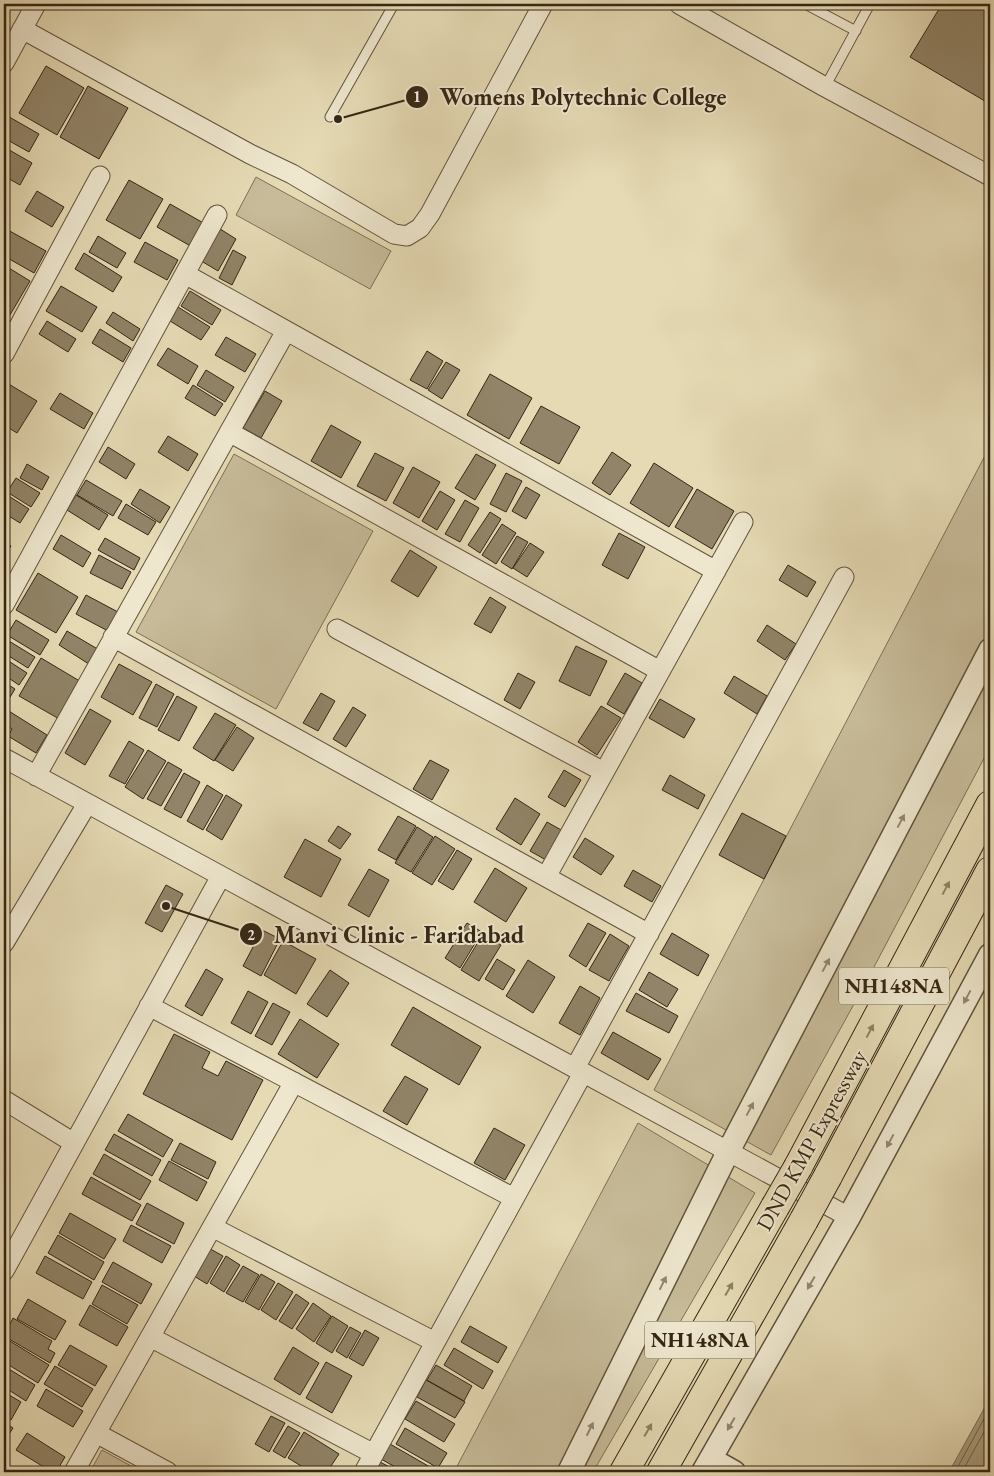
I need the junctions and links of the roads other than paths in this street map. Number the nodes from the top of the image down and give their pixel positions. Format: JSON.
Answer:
{"nodes":[{"id":1,"x":36,"y":4,"type":"edge"},
{"id":2,"x":394,"y":4,"type":"edge"},
{"id":3,"x":543,"y":4,"type":"edge"},
{"id":4,"x":678,"y":4,"type":"edge"},
{"id":5,"x":805,"y":4,"type":"edge"},
{"id":6,"x":870,"y":4,"type":"edge"},
{"id":7,"x":22,"y":29,"type":"junction"},
{"id":8,"x":856,"y":31,"type":"junction"},
{"id":9,"x":4,"y":63,"type":"edge"},
{"id":10,"x":825,"y":87,"type":"junction"},
{"id":11,"x":330,"y":117,"type":"dead end"},
{"id":12,"x":100,"y":176,"type":"dead end"},
{"id":13,"x":990,"y":176,"type":"edge"},
{"id":14,"x":217,"y":215,"type":"dead end"},
{"id":15,"x":184,"y":274,"type":"junction"},
{"id":16,"x":286,"y":331,"type":"junction"},
{"id":17,"x":4,"y":354,"type":"edge"},
{"id":18,"x":229,"y":432,"type":"junction"},
{"id":19,"x":743,"y":522,"type":"dead end"},
{"id":20,"x":716,"y":571,"type":"junction"},
{"id":21,"x":844,"y":577,"type":"dead end"},
{"id":22,"x":4,"y":605,"type":"edge"},
{"id":23,"x":337,"y":629,"type":"dead end"},
{"id":24,"x":114,"y":638,"type":"junction"},
{"id":25,"x":990,"y":650,"type":"edge"},
{"id":26,"x":660,"y":670,"type":"junction"},
{"id":27,"x":4,"y":758,"type":"edge"},
{"id":28,"x":604,"y":772,"type":"junction"},
{"id":29,"x":36,"y":776,"type":"junction"},
{"id":30,"x":87,"y":804,"type":"junction"},
{"id":31,"x":990,"y":805,"type":"edge"},
{"id":32,"x":990,"y":871,"type":"edge"},
{"id":33,"x":221,"y":876,"type":"junction"},
{"id":34,"x":546,"y":877,"type":"junction"},
{"id":35,"x":649,"y":934,"type":"junction"},
{"id":36,"x":4,"y":944,"type":"edge"},
{"id":37,"x":990,"y":954,"type":"edge"},
{"id":38,"x":149,"y":1006,"type":"junction"},
{"id":39,"x":579,"y":1070,"type":"junction"},
{"id":40,"x":294,"y":1082,"type":"junction"},
{"id":41,"x":4,"y":1100,"type":"edge"},
{"id":42,"x":74,"y":1143,"type":"junction"},
{"id":43,"x":728,"y":1152,"type":"junction"},
{"id":44,"x":514,"y":1198,"type":"junction"},
{"id":45,"x":849,"y":1217,"type":"junction"},
{"id":46,"x":212,"y":1227,"type":"junction"},
{"id":47,"x":4,"y":1270,"type":"edge"},
{"id":48,"x":150,"y":1337,"type":"junction"},
{"id":49,"x":435,"y":1342,"type":"junction"},
{"id":50,"x":96,"y":1433,"type":"junction"},
{"id":51,"x":374,"y":1454,"type":"junction"},
{"id":52,"x":707,"y":1466,"type":"edge"},
{"id":53,"x":74,"y":1472,"type":"edge"},
{"id":54,"x":168,"y":1472,"type":"edge"},
{"id":55,"x":364,"y":1472,"type":"edge"},
{"id":56,"x":569,"y":1472,"type":"edge"},
{"id":57,"x":624,"y":1472,"type":"edge"},
{"id":58,"x":661,"y":1472,"type":"edge"},
{"id":59,"x":734,"y":1472,"type":"edge"}],
"edges":[{"from":1,"to":7,"type":"street"},
{"from":2,"to":11,"type":"lane"},
{"from":3,"to":7,"type":"street"},
{"from":4,"to":10,"type":"street"},
{"from":5,"to":8,"type":"lane"},
{"from":6,"to":8,"type":"lane"},
{"from":7,"to":9,"type":"street"},
{"from":8,"to":10,"type":"lane"},
{"from":10,"to":13,"type":"street"},
{"from":12,"to":17,"type":"street"},
{"from":14,"to":15,"type":"street"},
{"from":15,"to":16,"type":"street"},
{"from":15,"to":22,"type":"street"},
{"from":16,"to":18,"type":"street"},
{"from":16,"to":20,"type":"street"},
{"from":18,"to":24,"type":"street"},
{"from":18,"to":26,"type":"street"},
{"from":19,"to":20,"type":"street"},
{"from":20,"to":26,"type":"street"},
{"from":21,"to":35,"type":"street"},
{"from":23,"to":28,"type":"street"},
{"from":24,"to":29,"type":"street"},
{"from":24,"to":34,"type":"street"},
{"from":43,"to":25,"type":"street","one_way":true},
{"from":26,"to":28,"type":"street"},
{"from":27,"to":29,"type":"street"},
{"from":28,"to":34,"type":"street"},
{"from":29,"to":30,"type":"street"},
{"from":30,"to":33,"type":"street"},
{"from":30,"to":36,"type":"street"},
{"from":57,"to":31,"type":"highway","name":"DND KMP Expressway","number":"NH148NA","one_way":true,"bridge":true},
{"from":32,"to":58,"type":"highway","name":"DND KMP Expressway","number":"NH148NA","bridge":true},
{"from":33,"to":38,"type":"street"},
{"from":33,"to":39,"type":"street"},
{"from":34,"to":35,"type":"street"},
{"from":35,"to":39,"type":"street"},
{"from":37,"to":45,"type":"street","one_way":true},
{"from":38,"to":40,"type":"street"},
{"from":38,"to":42,"type":"street"},
{"from":39,"to":43,"type":"street"},
{"from":39,"to":44,"type":"street"},
{"from":40,"to":44,"type":"street"},
{"from":40,"to":46,"type":"street"},
{"from":41,"to":42,"type":"street"},
{"from":42,"to":47,"type":"street"},
{"from":43,"to":45,"type":"street"},
{"from":56,"to":43,"type":"street","one_way":true},
{"from":44,"to":49,"type":"street"},
{"from":45,"to":52,"type":"street","one_way":true},
{"from":46,"to":48,"type":"street"},
{"from":46,"to":49,"type":"street"},
{"from":48,"to":50,"type":"street"},
{"from":48,"to":51,"type":"street"},
{"from":49,"to":51,"type":"street"},
{"from":50,"to":53,"type":"street"},
{"from":50,"to":54,"type":"street"},
{"from":51,"to":55,"type":"street"},
{"from":52,"to":59,"type":"street"}]}
